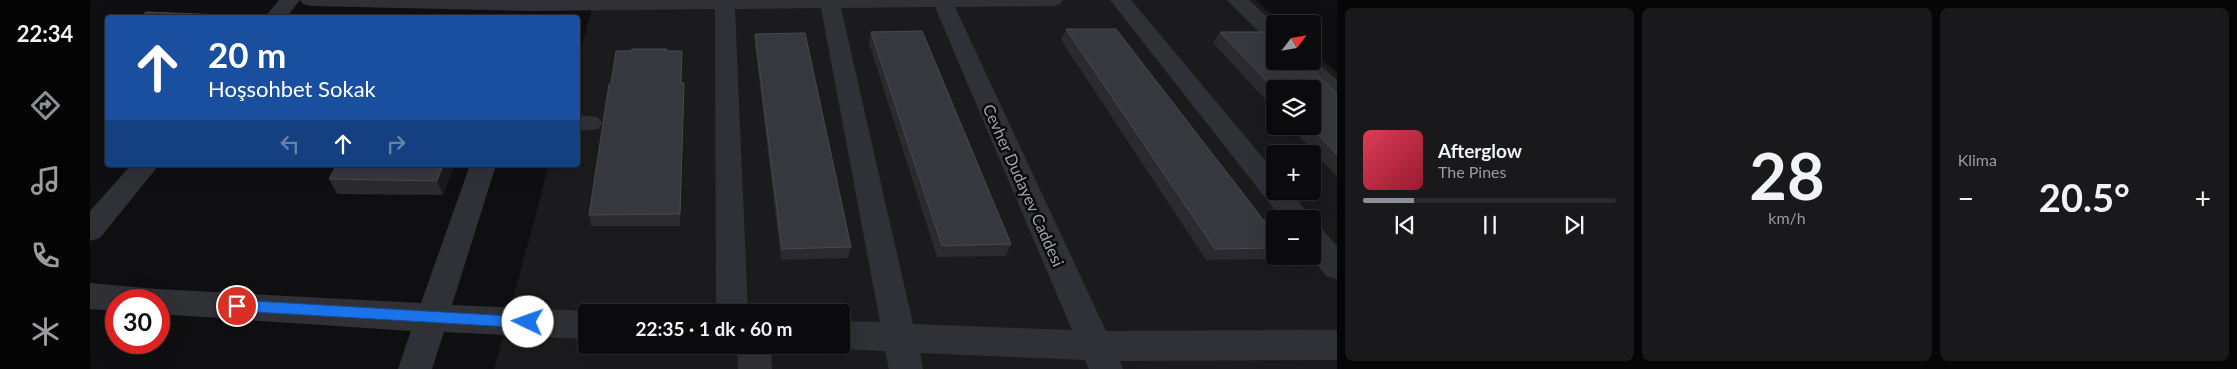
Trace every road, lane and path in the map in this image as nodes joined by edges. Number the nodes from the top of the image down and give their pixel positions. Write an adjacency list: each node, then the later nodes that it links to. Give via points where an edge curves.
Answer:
1 (290, 0): 10 (street)
2 (310, 0): 9 (street)
3 (1054, 0): 6 (street)
4 (1120, 0): 16 (street)
5 (1237, 0): 11 (street)
6 (942, 1): 7 (street); 32 (street, Cevher Dudayev Caddesi)
7 (830, 3): 8 (street); 30 (street)
8 (725, 4): 9 (street); 25 (street)
9 (530, 11)
10 (277, 15)
11 (1266, 27)
12 (1313, 70): 13 (street)
13 (1337, 93)
14 (144, 167): 19 (street)
15 (482, 167): 26 (street)
16 (1266, 180)
17 (1282, 200): 18 (street)
18 (1291, 210)
19 (90, 230)
20 (1321, 248): 21 (street)
21 (1337, 267)
22 (90, 296): 23 (street)
23 (105, 297)
24 (170, 302): 26 (street)
25 (732, 304)
26 (432, 318): 27 (street); 33 (street)
27 (578, 325)
28 (850, 338): 30 (street)
29 (1337, 345): 32 (street)
30 (902, 353): 32 (street)
31 (754, 354): 34 (street)
32 (1100, 357)
33 (415, 369)
34 (755, 369)

